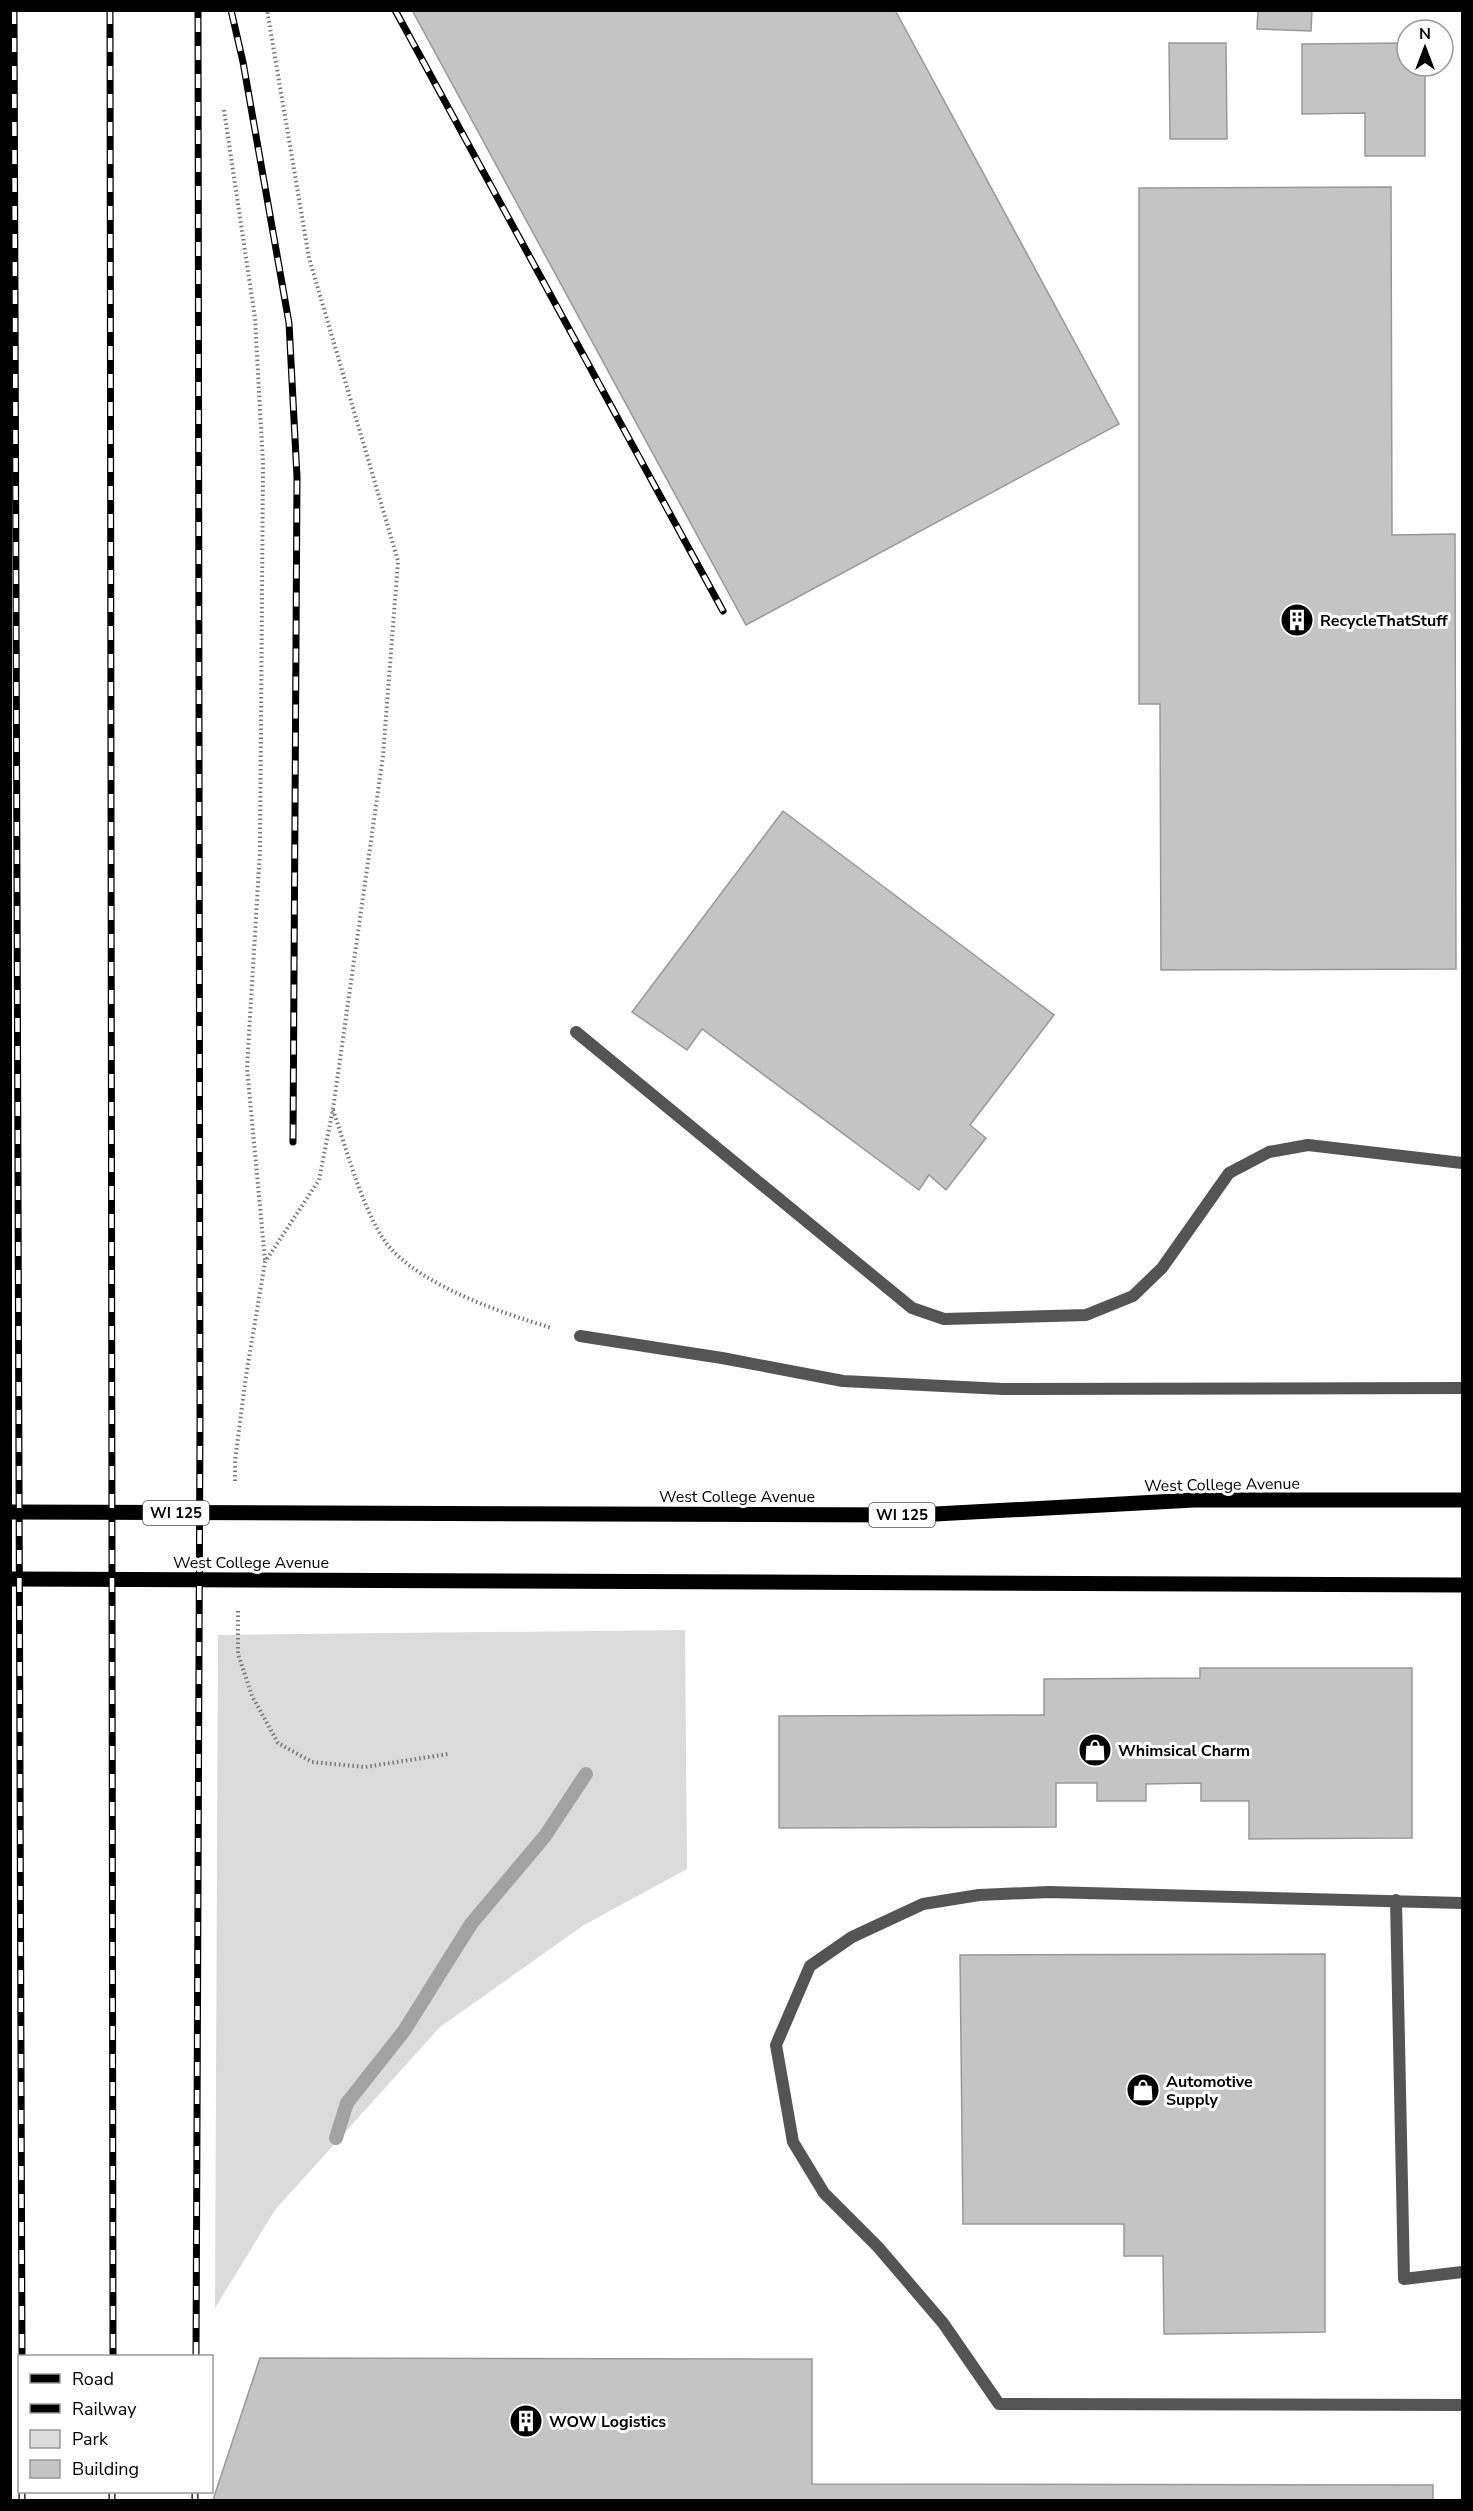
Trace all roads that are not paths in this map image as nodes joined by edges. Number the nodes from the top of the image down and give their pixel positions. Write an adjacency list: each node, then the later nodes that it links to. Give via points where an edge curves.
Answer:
1 (576, 1032): 2 (lane, via 912,1308 944,1319 1086,1315 1132,1296 1162,1268 1229,1173 1269,1152 1308,1145)
2 (1462, 1163)
3 (580, 1336): 4 (lane, via 843,1381 1014,1389)
4 (1462, 1388)
5 (1462, 1500): 6 (main road, West College Avenue / WI 125, via 1194,1500 917,1515)
6 (10, 1512)
7 (10, 1579): 8 (main road, West College Avenue)
8 (1462, 1585)
9 (1396, 1900): 10 (lane); 11 (lane, via 1404,2279); 12 (lane, via 1049,1892 979,1895 923,1904 852,1937 810,1966 776,2045 793,2142 824,2193 878,2247 943,2323 999,2404)
10 (1462, 1903)
11 (1462, 2272)
12 (1462, 2405)

